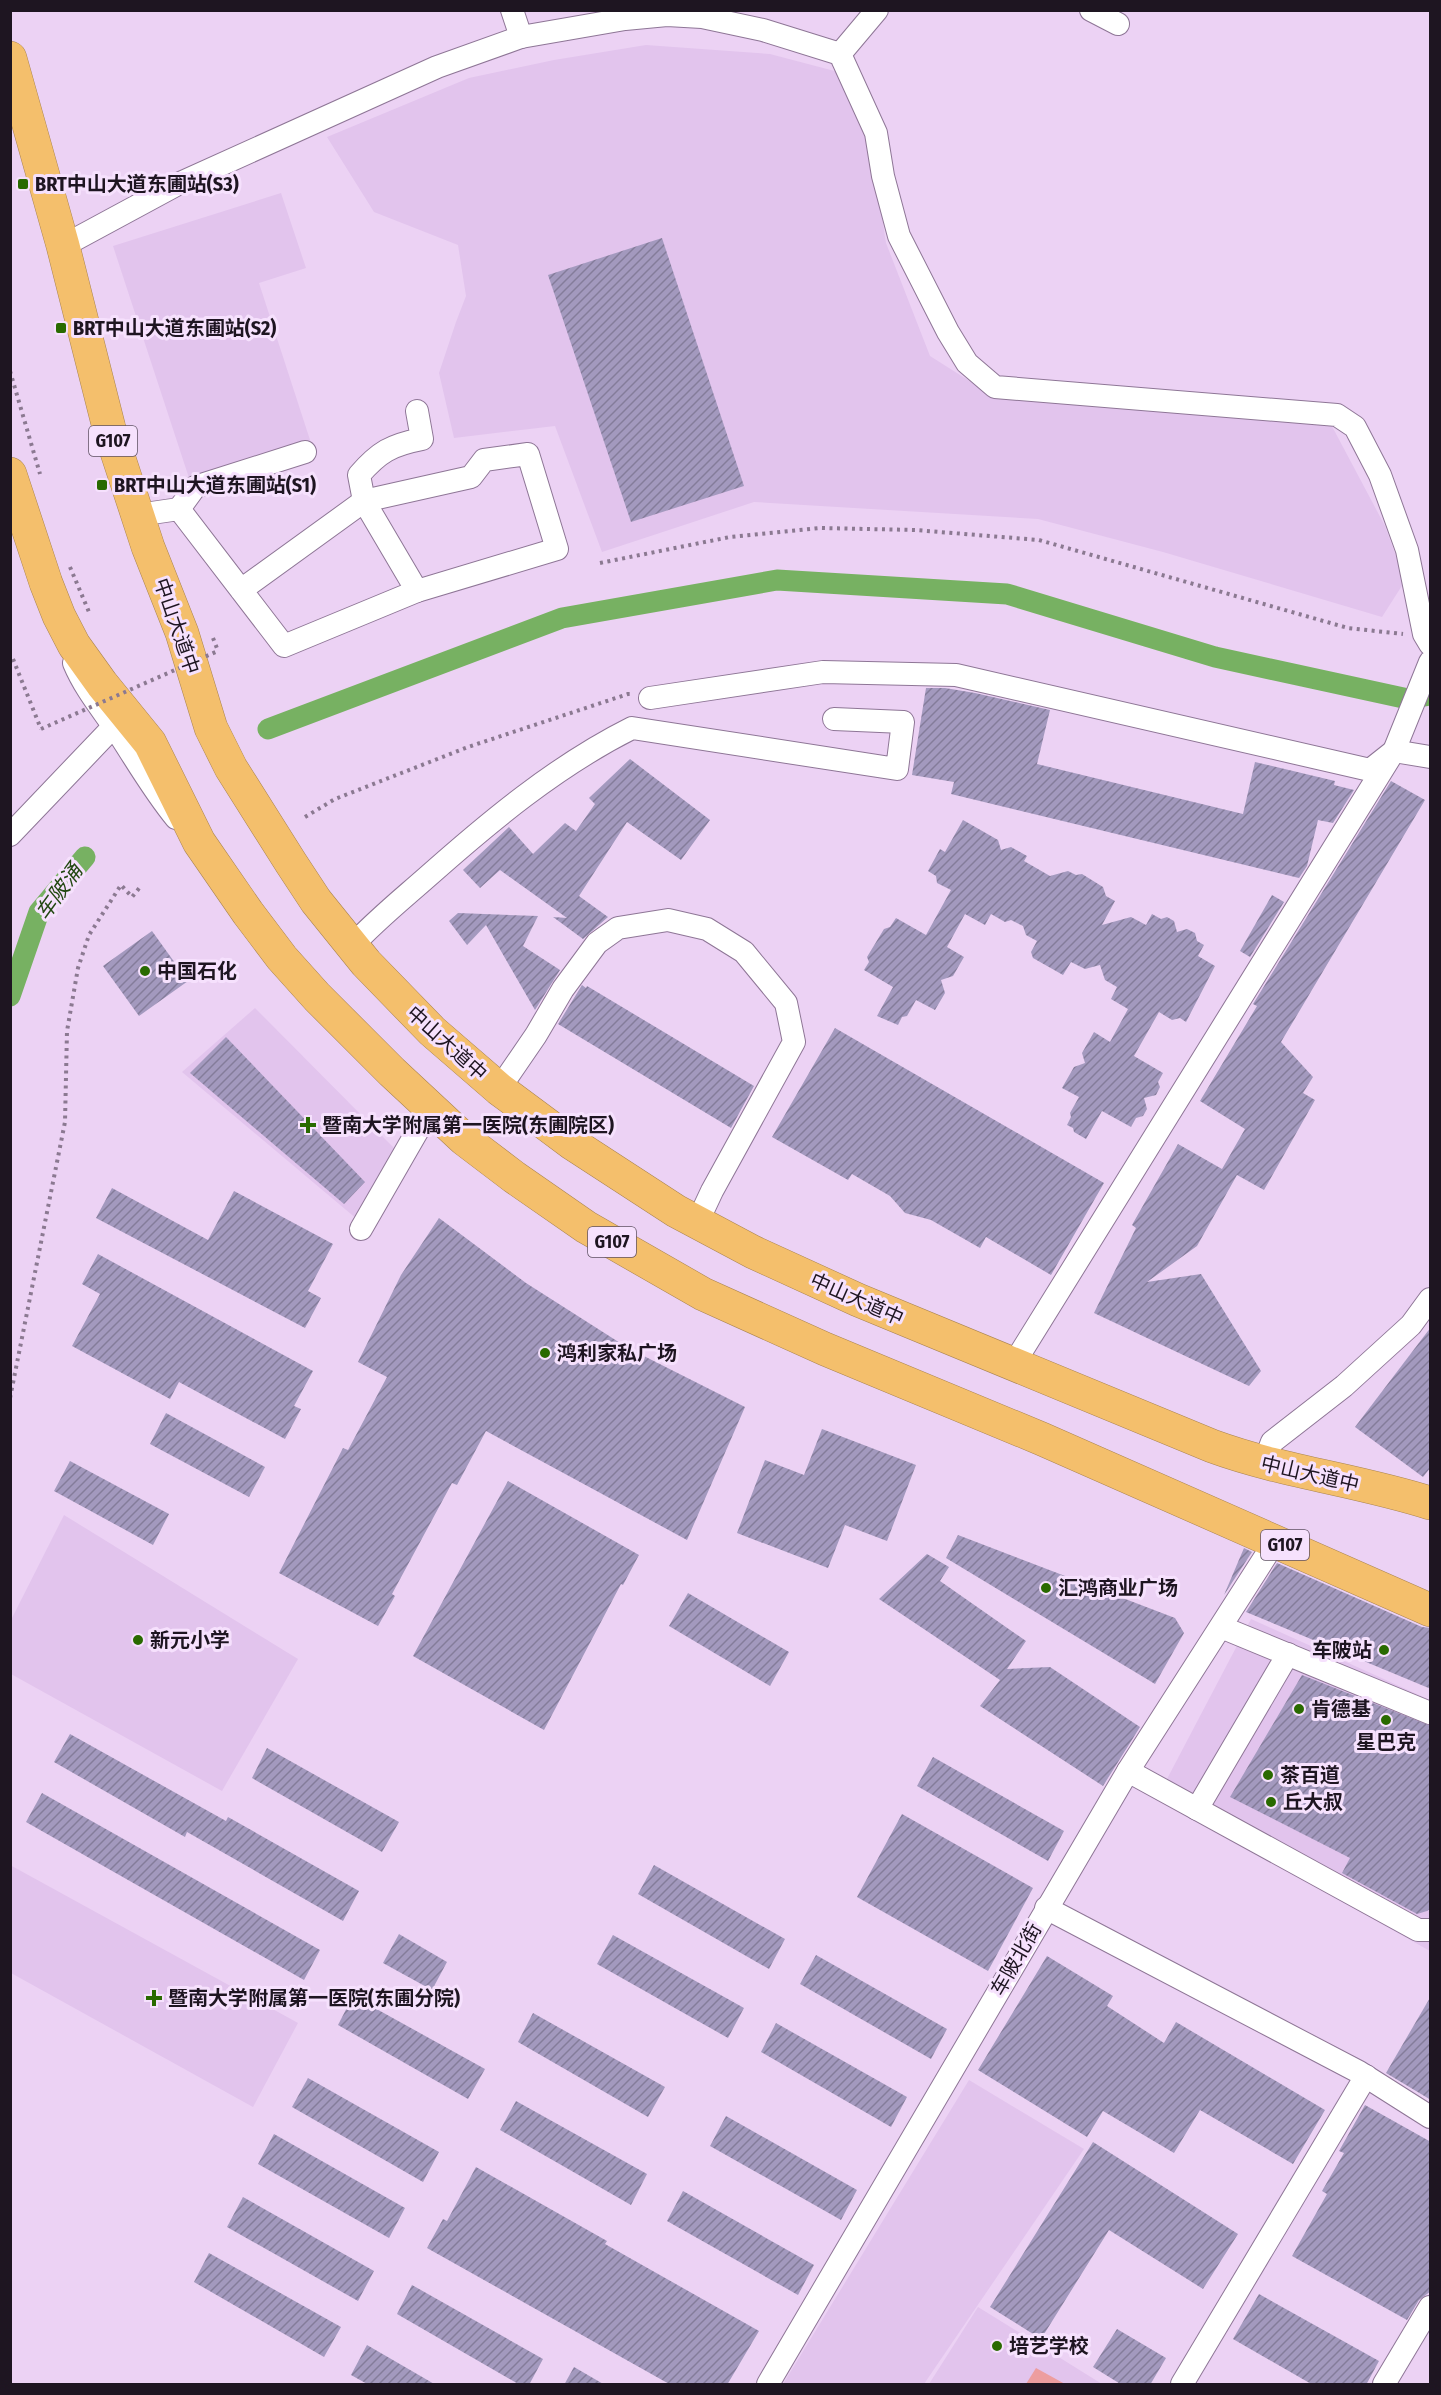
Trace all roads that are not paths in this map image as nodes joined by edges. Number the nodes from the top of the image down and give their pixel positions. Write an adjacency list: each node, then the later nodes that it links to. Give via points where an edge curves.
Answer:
1 (512, 10): 5 (street)
2 (876, 10): 6 (street)
3 (1091, 10): 4 (street)
4 (1118, 24)
5 (521, 37): 6 (street, via 625,19 702,16); 8 (street, via 436,67 176,185)
6 (840, 54): 18 (street, via 876,133 899,236 967,363 994,387 1337,415 1355,427 1380,475 1407,550 1424,634)
7 (10, 58): 8 (highway, 中山大道中 / G107)
8 (63, 246): 14 (highway, 中山大道中 / G107, via 109,428)
9 (417, 411): 12 (street, via 422,439 398,444 373,459 358,476)
10 (305, 452): 13 (street, via 195,488)
11 (10, 474): 17 (highway)
12 (363, 501): 15 (street); 16 (street); 16 (street, via 471,477 484,460 528,454 557,549)
13 (179, 509): 14 (street); 15 (street)
14 (138, 515): 27 (highway, 中山大道中 / G107, via 182,633 211,728 231,768 285,854)
15 (241, 590): 16 (street, via 284,646)
16 (417, 591)
17 (59, 616): 22 (street, via 71,657 87,691); 26 (highway, via 87,664 150,743)
18 (1431, 644)
19 (1431, 662): 23 (street)
20 (650, 698): 23 (street, via 823,672 956,675 1370,770)
21 (834, 719): 27 (street, via 903,722 897,769 632,728 549,778 461,847)
22 (114, 726): 25 (street); 26 (street, via 154,791)
23 (1394, 751): 24 (street); 33 (street)
24 (1431, 757)
25 (10, 835)
26 (200, 842): 29 (highway, G107, via 282,957)
27 (352, 946): 28 (highway, 中山大道中 / G107, via 399,999)
28 (499, 1089): 30 (highway, 中山大道中 / G107, via 601,1163); 30 (street, via 597,943 618,928 668,920 707,928 744,952 786,1003 794,1042)
29 (430, 1109): 31 (street); 36 (highway, G107, via 549,1203 703,1294 846,1359)
30 (697, 1223): 33 (highway, 中山大道中 / G107, via 839,1291)
31 (361, 1229)
32 (1431, 1299): 34 (street, via 1412,1325 1370,1363 1272,1442)
33 (1013, 1365): 34 (highway, 中山大道中 / G107)
34 (1264, 1463): 35 (highway, 中山大道中 / G107)
35 (1431, 1503)
36 (1276, 1540): 37 (highway, G107); 38 (street, 车陂北街)
37 (1431, 1610)
38 (1221, 1627): 39 (street); 41 (street, 车陂北街)
39 (1288, 1654): 40 (street); 42 (street)
40 (1431, 1713)
41 (1128, 1772): 42 (street); 43 (street, 车陂北街)
42 (1197, 1809): 44 (street, via 1418,1930)
43 (1046, 1908): 45 (street); 48 (street, 车陂北街)
44 (1431, 1930)
45 (1366, 2076): 46 (street); 49 (street)
46 (1431, 2117)
47 (1431, 2307): 50 (street)
48 (768, 2385)
49 (1182, 2385)
50 (1384, 2385)

